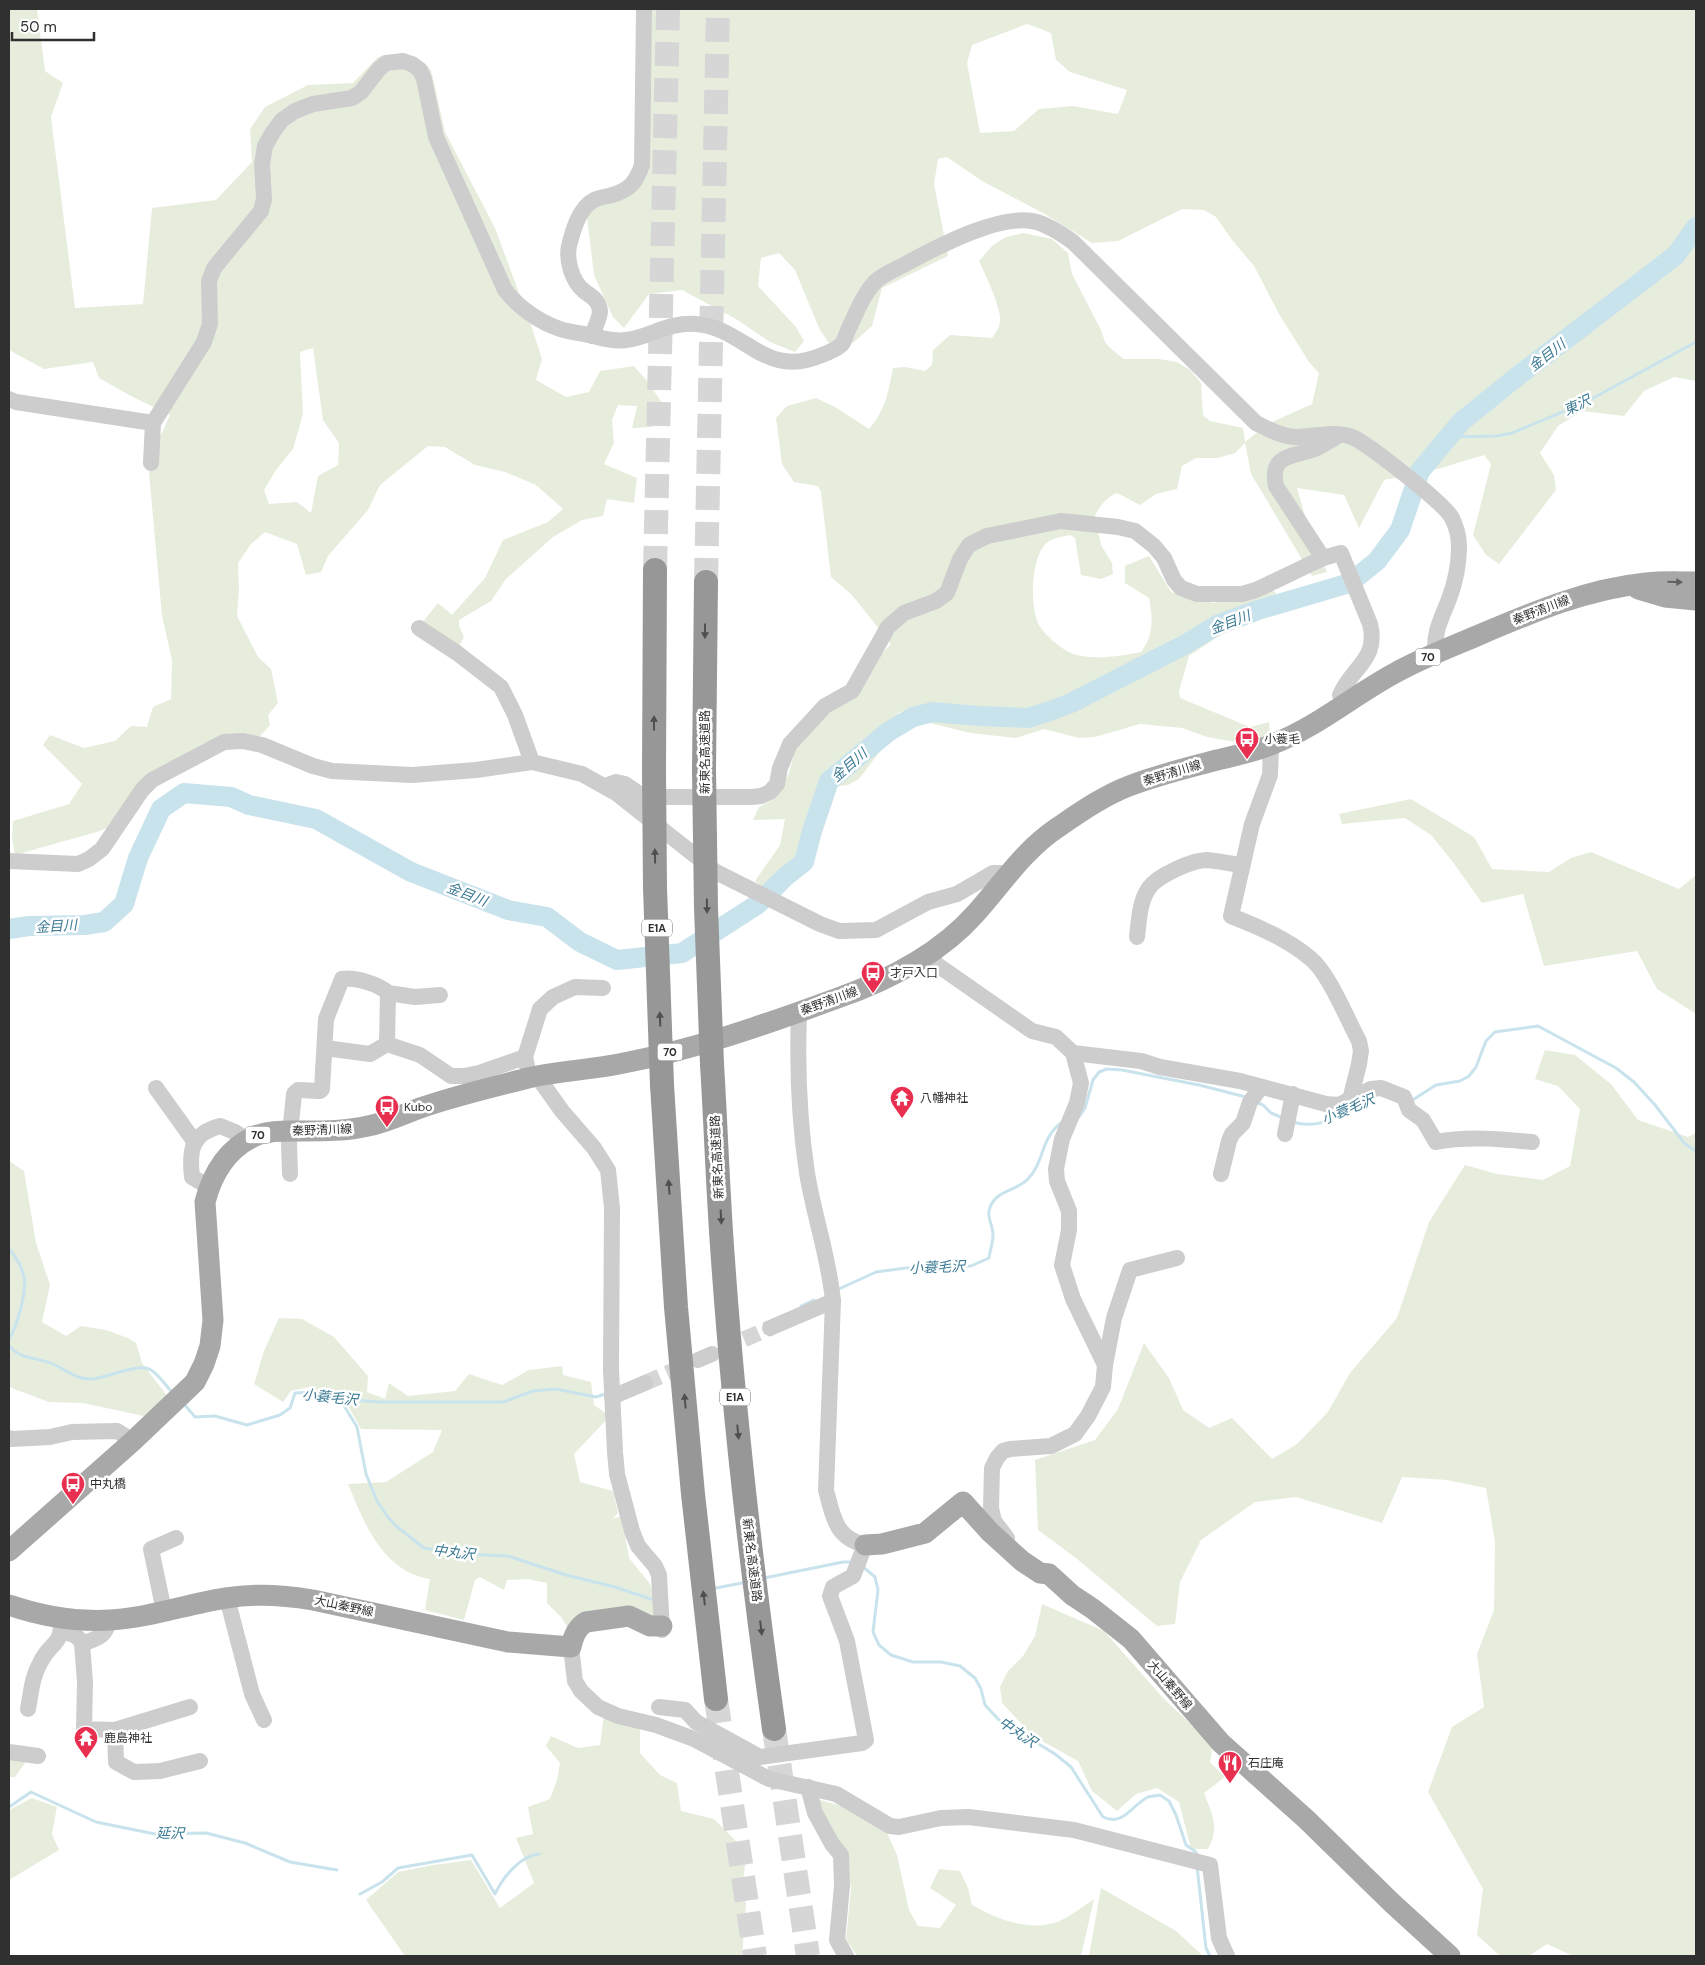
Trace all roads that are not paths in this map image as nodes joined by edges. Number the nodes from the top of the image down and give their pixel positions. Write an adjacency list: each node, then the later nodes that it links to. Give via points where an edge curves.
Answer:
1 (644, 9): 2 (street, via 642,165 628,190 586,205 580,213 569,247 573,276 599,307)
2 (592, 336): 4 (street, via 559,329 515,302 505,290 436,137 420,70 403,60 394,61 379,69 352,98 296,110 273,132 262,164 264,199 261,211 214,268 209,281 210,324 204,342); 5 (street, via 612,342 675,325 696,324 726,333 776,360 805,361 842,344 865,296 877,280 985,227 1012,221 1036,221 1073,242 1256,423 1294,437)
3 (9, 398): 4 (street, via 16,402)
4 (154, 423): 6 (street)
5 (1340, 435): 7 (street, via 1316,448 1281,460 1273,476 1276,486); 14 (street, via 1352,437 1384,459 1452,517 1460,546 1449,599 1438,623)
6 (151, 462)
7 (1323, 558): 15 (street, via 1342,553 1373,637 1367,656 1344,685 1340,695); 18 (street, via 1256,590 1242,594 1197,594 1181,588 1164,558 1135,531 1061,521 987,536 969,546 960,559 947,593 936,601 904,613 888,628 852,691 825,706 790,744 777,784 770,792 751,797 644,798 624,784 616,782)
8 (655, 570): 65 (highway, E1A, one-way to 8, bridge, via 676,1307 662,1085 655,888)
9 (706, 582): 70 (highway, 新東名高速道路 / E1A, one-way to 70, bridge, via 704,770 712,1064 723,1260 746,1512)
10 (1696, 582): 11 (main road, 秦野清川線 / 70, one-way to 10)
11 (1620, 587): 12 (main road, 秦野清川線 / 70); 14 (main road, 秦野清川線 / 70, via 1563,601)
12 (1696, 600)
13 (419, 628): 17 (street, via 502,687)
14 (1435, 654): 15 (main road, 秦野清川線 / 70, via 1396,672)
15 (1344, 704): 16 (main road, 秦野清川線 / 70, via 1302,731)
16 (1271, 745): 20 (street, via 1270,775 1252,824); 21 (main road, 秦野清川線 / 70, via 1125,788 1052,832)
17 (532, 762): 18 (street, via 582,774); 19 (street, via 412,775 332,771 262,745 224,742 152,780 102,849 89,859 78,864)
18 (605, 786): 21 (street, via 705,865 839,931 876,930 928,902 956,894 993,872)
19 (9, 861)
20 (1242, 865): 22 (street, via 1205,860 1189,863 1166,875 1149,887 1142,902); 35 (street, via 1231,916 1272,933 1311,958 1323,973 1359,1041)
21 (1010, 873): 23 (main road, 秦野清川線 / 70, via 973,917)
22 (1137, 937)
23 (926, 957): 27 (main road, 秦野清川線 / 70, via 866,988); 30 (street, via 1032,1031 1056,1036)
24 (603, 988): 31 (street, via 575,987 553,996 540,1009)
25 (388, 993): 26 (street, via 415,997); 28 (street); 29 (street, via 383,988 342,979 326,1019)
26 (440, 995)
27 (799, 1012): 32 (main road, 秦野清川線 / 70, via 757,1028 621,1064); 46 (street, via 797,1069 807,1172)
28 (387, 1044): 29 (street, via 370,1054); 31 (street, via 420,1055 450,1076 479,1073)
29 (325, 1048): 38 (street, via 322,1090 296,1091)
30 (1073, 1053): 34 (street, via 1141,1061 1216,1084 1240,1081); 48 (street, via 1081,1088 1062,1139 1056,1175 1069,1211 1062,1265 1073,1299)
31 (524, 1057): 32 (street)
32 (535, 1077): 38 (main road, 秦野清川線 / 70, via 422,1107 364,1127); 50 (street, via 594,1148 608,1170 612,1208)
33 (156, 1088): 40 (street)
34 (1257, 1093): 36 (street); 43 (street, via 1243,1123 1229,1140)
35 (1358, 1100): 36 (street, via 1339,1105); 41 (street, via 1372,1089 1381,1088 1423,1120 1436,1142 1454,1139)
36 (1292, 1102): 37 (street)
37 (1285, 1130)
38 (291, 1131): 39 (main road, 秦野清川線 / 70, via 256,1135); 42 (street)
39 (248, 1140): 40 (street, via 220,1126 204,1132); 44 (main road, 秦野清川線 / 70, via 221,1164)
40 (194, 1141): 44 (street, via 192,1177)
41 (1532, 1142)
42 (290, 1174)
43 (1221, 1174)
44 (209, 1187): 52 (main road, 秦野清川線 / 70, via 205,1218 213,1320 204,1364 195,1382)
45 (1178, 1258): 48 (street, via 1130,1270 1114,1318)
46 (833, 1301): 47 (street); 55 (street, via 826,1490 840,1530)
47 (770, 1328)
48 (1105, 1365): 56 (street, via 1103,1387 1075,1434 1051,1446 1003,1451 992,1468 991,1508 994,1521 1002,1534)
49 (645, 1383): 50 (street)
50 (612, 1397): 62 (street, via 617,1474 638,1546 658,1575)
51 (9, 1438): 52 (street, via 116,1431)
52 (133, 1441): 54 (main road, 70)
53 (176, 1538): 59 (street, via 151,1549)
54 (9, 1551)
55 (861, 1558): 56 (main road, 大山秦野線, via 882,1544 925,1533 963,1502 1022,1561 1040,1573); 67 (street, via 852,1578 833,1587 830,1596 847,1641 866,1738 864,1742 760,1757 696,1722 685,1710)
56 (1048, 1574): 78 (main road, 大山秦野線, via 1130,1639 1222,1743)
57 (227, 1598): 59 (main road, 大山秦野線); 64 (main road, 大山秦野線, via 270,1595 306,1598 508,1642); 69 (street, via 252,1694)
58 (9, 1605): 61 (main road, 大山秦野線)
59 (164, 1611): 60 (main road, 大山秦野線)
60 (110, 1620): 61 (main road, 大山秦野線); 63 (street, via 102,1636)
61 (61, 1625): 63 (street, via 80,1638); 68 (street, via 58,1641 48,1650 34,1675)
62 (662, 1628): 64 (main road, via 629,1616 586,1622 580,1624 574,1634)
63 (82, 1644): 71 (street, via 84,1729)
64 (571, 1647): 75 (street, via 575,1681 598,1707 694,1739 769,1779)
65 (716, 1698)
66 (190, 1707): 71 (street)
67 (659, 1707)
68 (28, 1709)
69 (264, 1720)
70 (774, 1729)
71 (116, 1730): 74 (street, via 116,1762 134,1772 160,1771)
72 (9, 1752): 73 (street)
73 (38, 1756)
74 (200, 1761)
75 (808, 1787): 76 (street, via 815,1813 841,1855 838,1940); 77 (street, via 836,1794 890,1826 969,1817 1074,1830 1210,1865 1219,1938)
76 (846, 1956)
77 (1227, 1956)
78 (1450, 1956)

